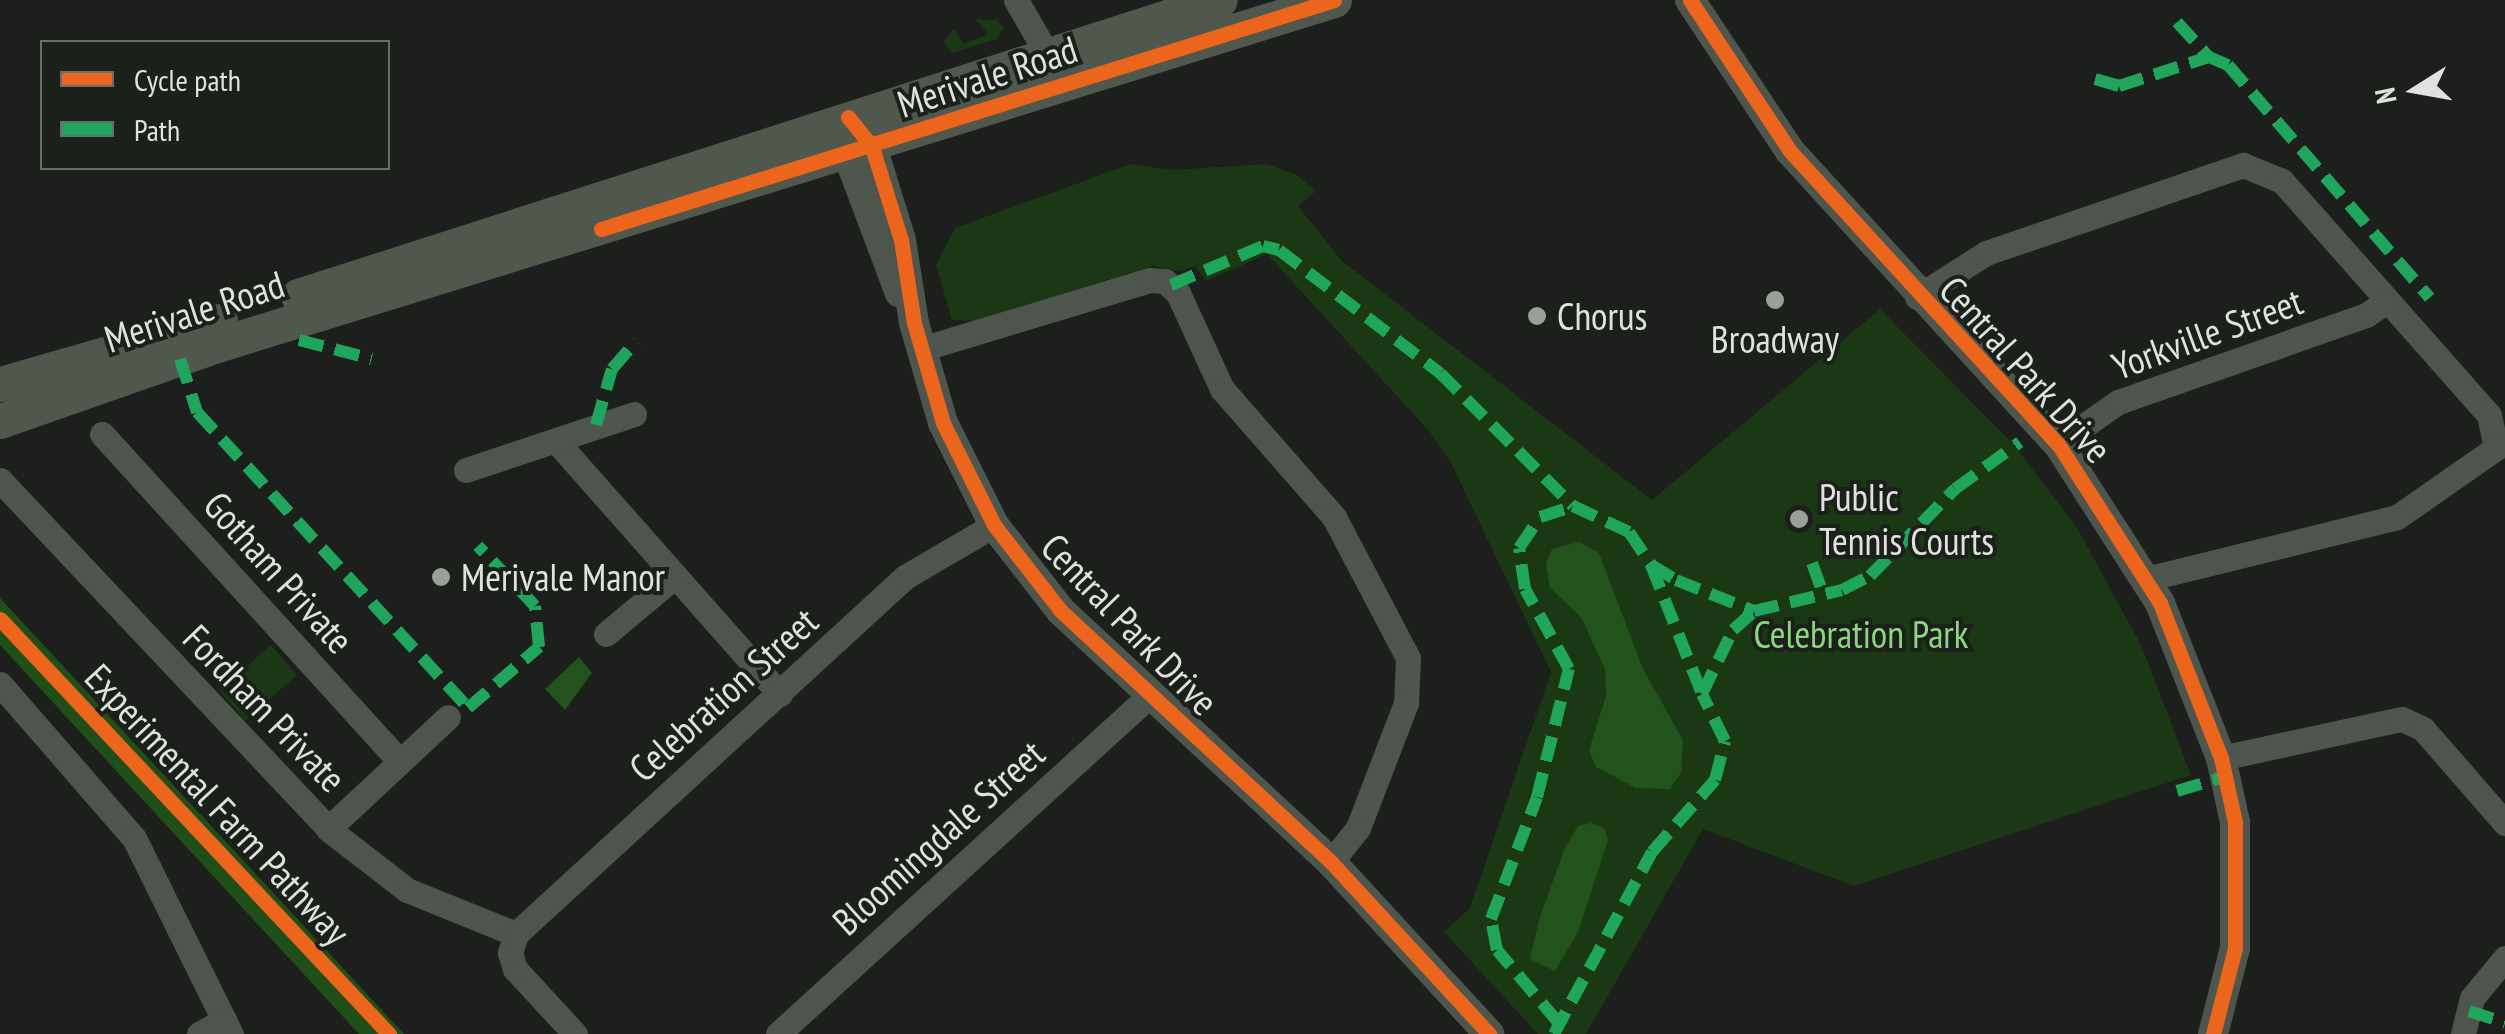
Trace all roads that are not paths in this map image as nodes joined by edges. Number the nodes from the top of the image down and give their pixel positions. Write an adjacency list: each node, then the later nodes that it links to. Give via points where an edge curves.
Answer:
1 (1016, 0): 6 (street)
2 (1220, 0): 6 (main road, Merivale Road)
3 (1334, 0): 9 (main road, Merivale Road)
4 (1690, 0): 7 (street, Central Park Drive)
5 (1711, 0): 7 (street, Central Park Drive)
6 (1047, 54): 8 (main road, Merivale Road)
7 (1736, 73): 10 (street, Central Park Drive, via 1790,151)
8 (848, 117): 9 (street, Central Park Drive); 13 (main road, Merivale Road, via 207,325)
9 (860, 151): 12 (street, Central Park Drive, via 878,247); 15 (main road, Merivale Road, via 217,346)
10 (1917, 296): 11 (street, via 1986,253 2243,165 2282,182); 18 (street, Central Park Drive)
11 (2386, 302): 18 (street, Yorkville Street, via 2366,315 2118,402); 23 (street, via 2489,415 2496,448 2397,517)
12 (918, 336): 21 (street, Central Park Drive, via 943,423); 33 (street, via 1139,282 1165,281 1178,292 1222,388 1334,517 1408,658 1406,703 1358,828)
13 (0, 384)
14 (634, 414): 17 (street)
15 (0, 421)
16 (102, 434): 30 (street, Gotham Private)
17 (556, 441): 19 (street); 22 (street)
18 (2058, 444): 23 (street, Central Park Drive)
19 (466, 470)
20 (0, 480): 32 (street, Fordham Private)
21 (994, 525): 26 (street, Celebration Street, via 906,577); 27 (street, Central Park Drive, via 1061,611)
22 (674, 577): 24 (street); 26 (street)
23 (2146, 578): 29 (street, Central Park Drive)
24 (606, 634)
25 (0, 684): 36 (street, via 134,838)
26 (780, 694): 34 (street, Celebration Street)
27 (1148, 696): 33 (street, Central Park Drive); 39 (street, Bloomingdale Street)
28 (448, 717): 30 (street)
29 (2222, 758): 31 (street, via 2402,719 2423,729); 41 (street, Central Park Drive, via 2235,822 2238,896 2232,959)
30 (400, 761): 32 (street)
31 (2505, 823)
32 (328, 829): 34 (street, Fordham Private, via 407,890)
33 (1331, 862): 40 (street, Central Park Drive)
34 (516, 934): 38 (street, via 515,969)
35 (2505, 958): 42 (street, via 2472,998)
36 (227, 1027): 37 (street)
37 (198, 1034)
38 (575, 1034)
39 (778, 1034)
40 (1488, 1034)
41 (2213, 1034)
42 (2463, 1034)

